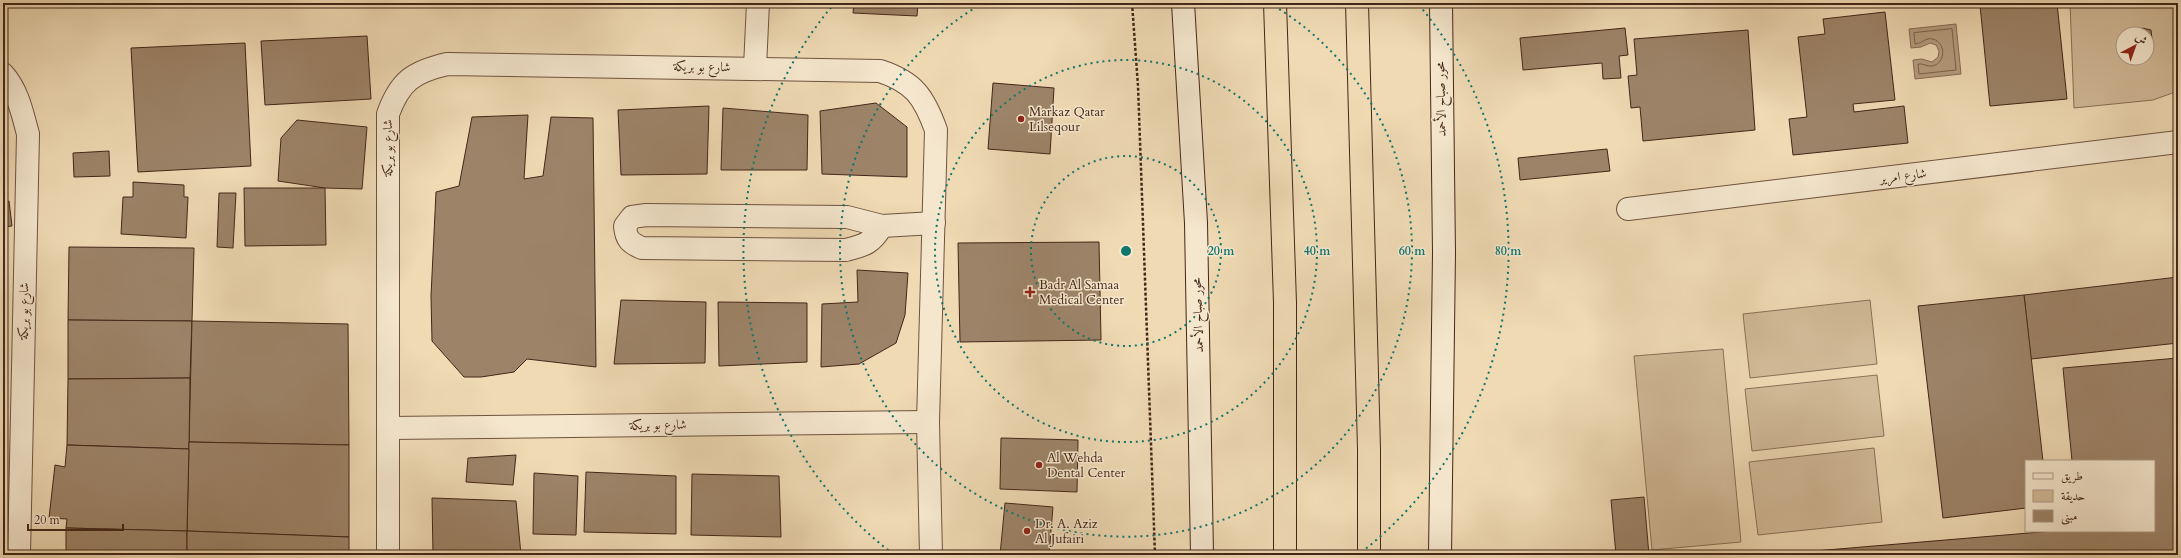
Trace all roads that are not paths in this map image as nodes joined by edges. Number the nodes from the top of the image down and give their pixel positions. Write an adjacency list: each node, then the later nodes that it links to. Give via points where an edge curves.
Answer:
1 (758, 3): 6 (street)
2 (1183, 3): 19 (street, محور صباح الأحمد, via 1196,223)
3 (1275, 3): 20 (highway, via 1285,303)
4 (1357, 3): 21 (highway, via 1369,449)
5 (1441, 3): 22 (street, محور صباح الأحمد, via 1444,253)
6 (755, 67): 11 (street, شارع بو بريكة, via 880,71 899,77 914,88 927,105 936,130); 15 (street, شارع بو بريكة, via 447,64 423,70 409,78 395,94 388,114)
7 (3, 74): 16 (street, شارع بو بريكة, via 13,85 28,134)
8 (2178, 142): 9 (street, شارع امرير)
9 (1628, 209)
10 (748, 216): 12 (street, via 847,217); 13 (street); 13 (street, via 646,215 632,217 625,226 631,244 642,248)
11 (934, 223): 12 (street); 14 (street, شارع بو بريكة)
12 (882, 226): 13 (street, via 865,246 846,250)
13 (749, 249)
14 (928, 422): 15 (street, شارع بو بريكة); 18 (street, شارع بو بريكة)
15 (388, 428): 17 (street, شارع بو بريكة)
16 (19, 555)
17 (388, 555)
18 (931, 555)
19 (1202, 555)
20 (1285, 555)
21 (1369, 555)
22 (1440, 555)

